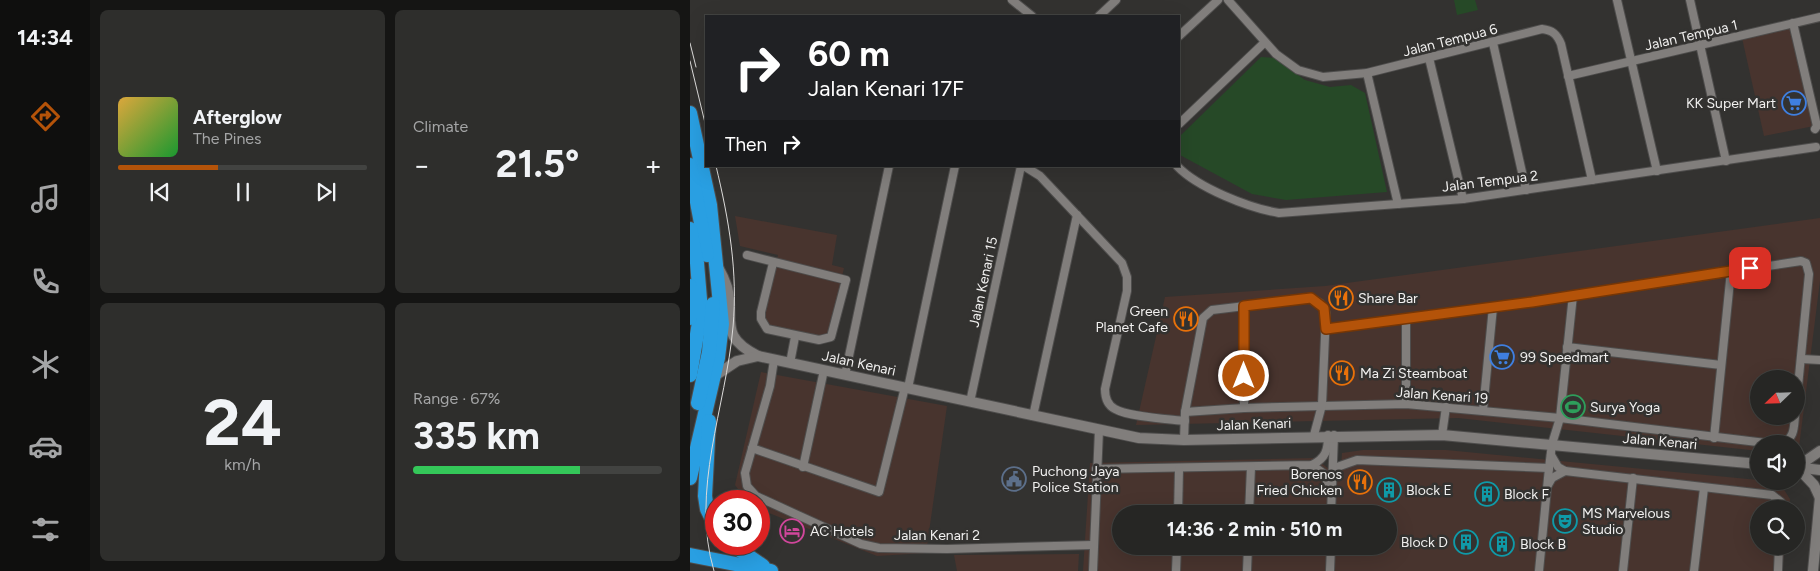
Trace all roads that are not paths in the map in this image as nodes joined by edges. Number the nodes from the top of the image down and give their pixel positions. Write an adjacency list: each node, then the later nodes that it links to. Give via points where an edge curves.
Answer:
1 (1013, 0): 7 (street)
2 (1116, 0): 8 (street)
3 (1218, 0): 11 (street)
4 (1228, 0): 12 (street, Jalan Tempua 6)
5 (1617, 0): 16 (street)
6 (1690, 0): 14 (street)
7 (1031, 15)
8 (1100, 15)
9 (1820, 17): 10 (street, Jalan Tempua 1)
10 (1793, 23): 14 (street, Jalan Tempua 1); 21 (street, via 1817,126)
11 (1180, 35)
12 (1264, 43): 17 (street, Jalan Tempua 6, via 1288,64 1311,75 1336,77); 20 (street)
13 (1493, 43): 15 (street, Jalan Tempua 6); 18 (street, Jalan Tempua 6, via 1542,29 1549,30 1561,44); 32 (street)
14 (1701, 45): 16 (street, Jalan Tempua 1); 23 (street)
15 (1430, 58): 17 (street, Jalan Tempua 6); 33 (street)
16 (1632, 61): 18 (street, Jalan Tempua 1); 30 (street)
17 (1367, 73): 34 (street)
18 (1568, 76): 31 (street, Jalan Tempua 6)
19 (690, 113): 38 (highway, via 710,205)
20 (1180, 123)
21 (1815, 129)
22 (1816, 147): 23 (street, Jalan Tempua 2)
23 (1726, 161): 30 (street, Jalan Tempua 2)
24 (690, 165): 78 (highway, via 708,258 713,305 709,352)
25 (889, 167): 58 (street)
26 (955, 167): 61 (street)
27 (1023, 167): 62 (street, Jalan Kenari 15)
28 (1025, 167): 35 (street, via 1040,176)
29 (1178, 167): 34 (street, Jalan Tempua 2, via 1198,182 1273,212)
30 (1657, 171): 31 (street, Jalan Tempua 2)
31 (1592, 180): 32 (street, Jalan Tempua 2)
32 (1526, 190): 33 (street, Jalan Tempua 2)
33 (1463, 198): 34 (street, Jalan Tempua 2)
34 (1398, 204)
35 (1077, 214): 70 (street); 72 (street, via 1122,263 1127,276 1127,291 1105,389 1109,405 1115,410)
36 (690, 228): 59 (highway, via 697,263 700,311)
37 (748, 255): 39 (street)
38 (717, 263): 50 (street, Jalan Kenari, via 727,286 731,334 737,343); 60 (highway, via 722,324)
39 (773, 263): 48 (street, via 761,312 763,324 774,332); 48 (street, via 846,280 831,337 819,340)
40 (1730, 271): 42 (street); 51 (street, via 1796,260 1806,263 1809,274); 55 (street)
41 (690, 284): 45 (highway)
42 (1573, 295): 44 (street); 49 (street)
43 (1244, 306): 47 (street, via 1311,298 1324,308); 67 (street); 69 (street, via 1212,310 1202,318)
44 (1493, 307): 46 (street); 68 (street)
45 (690, 318)
46 (1406, 318): 47 (street); 63 (street)
47 (1326, 329): 64 (street)
48 (795, 337): 54 (street)
49 (1568, 347): 55 (street); 71 (street)
50 (758, 356): 52 (street, Jalan Kenari); 60 (street, via 737,361)
51 (1802, 359): 53 (street); 57 (street)
52 (774, 360): 54 (street, Jalan Kenari); 81 (street, Jalan Kenari 2)
53 (1820, 360)
54 (790, 363): 56 (street, Jalan Kenari)
55 (1721, 365): 77 (street)
56 (824, 370): 58 (street, Jalan Kenari); 88 (street)
57 (1801, 370)
58 (845, 374): 61 (street, Jalan Kenari)
59 (690, 375)
60 (714, 377): 66 (highway)
61 (907, 388): 62 (street, Jalan Kenari); 88 (street, via 879,492)
62 (970, 402): 70 (street, Jalan Kenari)
63 (1406, 404): 64 (street, Jalan Kenari 19); 65 (street, Jalan Kenari 19)
64 (1322, 405): 67 (street, Jalan Kenari 19); 75 (street)
65 (1446, 407): 68 (street, Jalan Kenari 19); 74 (street)
66 (707, 408): 97 (highway); 101 (highway, via 710,423)
67 (1244, 408): 69 (street, Jalan Kenari 19)
68 (1483, 410): 71 (street, Jalan Kenari 19)
69 (1185, 412): 72 (street)
70 (1032, 416): 73 (street, Jalan Kenari)
71 (1560, 418): 77 (street, Jalan Kenari 19); 82 (street)
72 (1185, 421): 79 (street)
73 (1099, 430): 79 (street, Jalan Kenari, via 1139,438); 91 (street)
74 (1442, 434): 76 (street, Jalan Kenari); 82 (street, Jalan Kenari)
75 (1314, 435): 76 (street, Jalan Kenari); 79 (street, Jalan Kenari)
76 (1331, 435): 86 (street, via 1323,458); 96 (street)
77 (1714, 438): 80 (street, Jalan Kenari 19)
78 (690, 440)
79 (1184, 440)
80 (1750, 442)
81 (752, 448): 88 (street); 108 (street, Jalan Kenari 2, via 745,480 756,496 861,544 879,548 947,549)
82 (1551, 449): 85 (street, Jalan Kenari); 89 (street); 94 (street, via 1558,467)
83 (1820, 451): 84 (street)
84 (1805, 461)
85 (1750, 463)
86 (1312, 465): 87 (street); 102 (street, via 1323,473)
87 (1251, 466): 92 (street); 106 (street)
88 (803, 467)
89 (1549, 468): 96 (street, via 1357,460 1337,467); 99 (street)
90 (1805, 468): 93 (street)
91 (1096, 469): 92 (street); 108 (street)
92 (1179, 469): 105 (street)
93 (1820, 470)
94 (1565, 471): 98 (street); 99 (street, via 1552,478)
95 (1805, 475): 103 (street)
96 (1333, 476): 102 (street)
97 (690, 478)
98 (1633, 478): 100 (street); 122 (street)
99 (1547, 487): 121 (street)
100 (1704, 488): 104 (street, via 1772,495); 123 (street)
101 (706, 490)
102 (1332, 492): 107 (street)
103 (1820, 497): 125 (street)
104 (1778, 500)
105 (1178, 505)
106 (1249, 505)
107 (1332, 505)
108 (1093, 545): 117 (street)
109 (748, 555): 116 (highway)
110 (1177, 555): 118 (street)
111 (1248, 555): 119 (street)
112 (1331, 555): 120 (street)
113 (1779, 555): 124 (street)
114 (695, 558): 115 (highway)
115 (735, 568): 116 (highway)
116 (772, 571)
117 (1093, 571)
118 (1176, 571)
119 (1247, 571)
120 (1330, 571)
121 (1539, 571)
122 (1623, 571)
123 (1694, 571)
124 (1778, 571)
125 (1813, 571)

